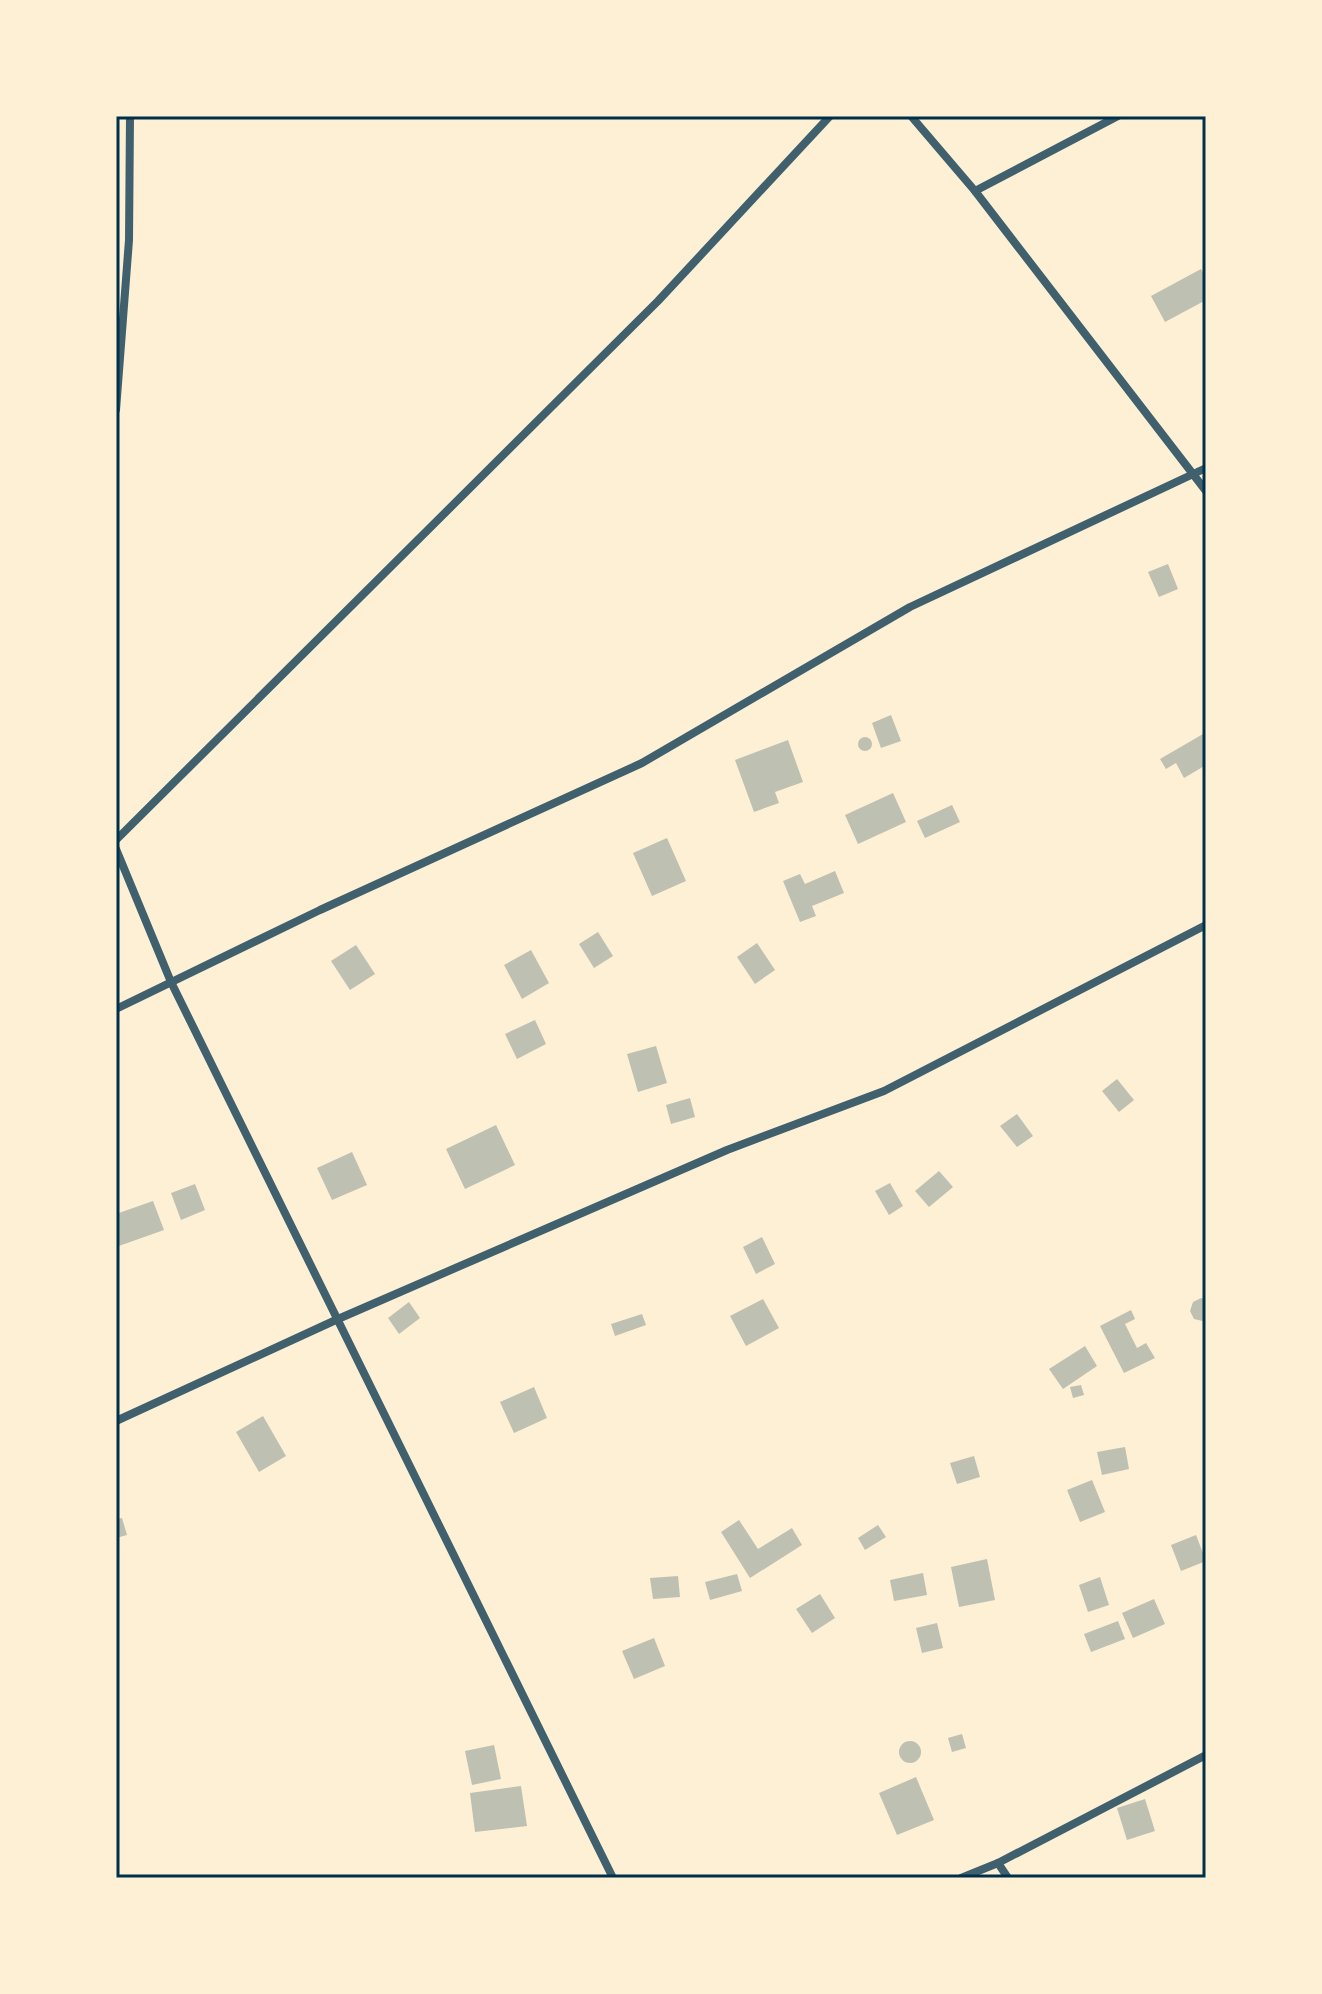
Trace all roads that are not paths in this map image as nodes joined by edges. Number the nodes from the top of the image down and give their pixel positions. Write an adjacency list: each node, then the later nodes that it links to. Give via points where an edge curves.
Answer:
1 (130, 116): 6 (street, via 129,240)
2 (830, 116): 10 (street, via 658,301)
3 (911, 116): 5 (street)
4 (1118, 116): 5 (street)
5 (975, 191): 8 (street)
6 (116, 410)
7 (1206, 468): 8 (street)
8 (1193, 474): 9 (street); 13 (street, via 910,607 642,763)
9 (1206, 491)
10 (116, 840)
11 (116, 849): 13 (street)
12 (1206, 925): 15 (street, via 884,1091 727,1150)
13 (171, 982): 14 (street); 15 (street)
14 (116, 1009)
15 (338, 1319): 16 (street); 19 (street)
16 (116, 1421)
17 (1206, 1755): 18 (street)
18 (998, 1863): 20 (street); 21 (street)
19 (613, 1878)
20 (961, 1878)
21 (1008, 1878)

